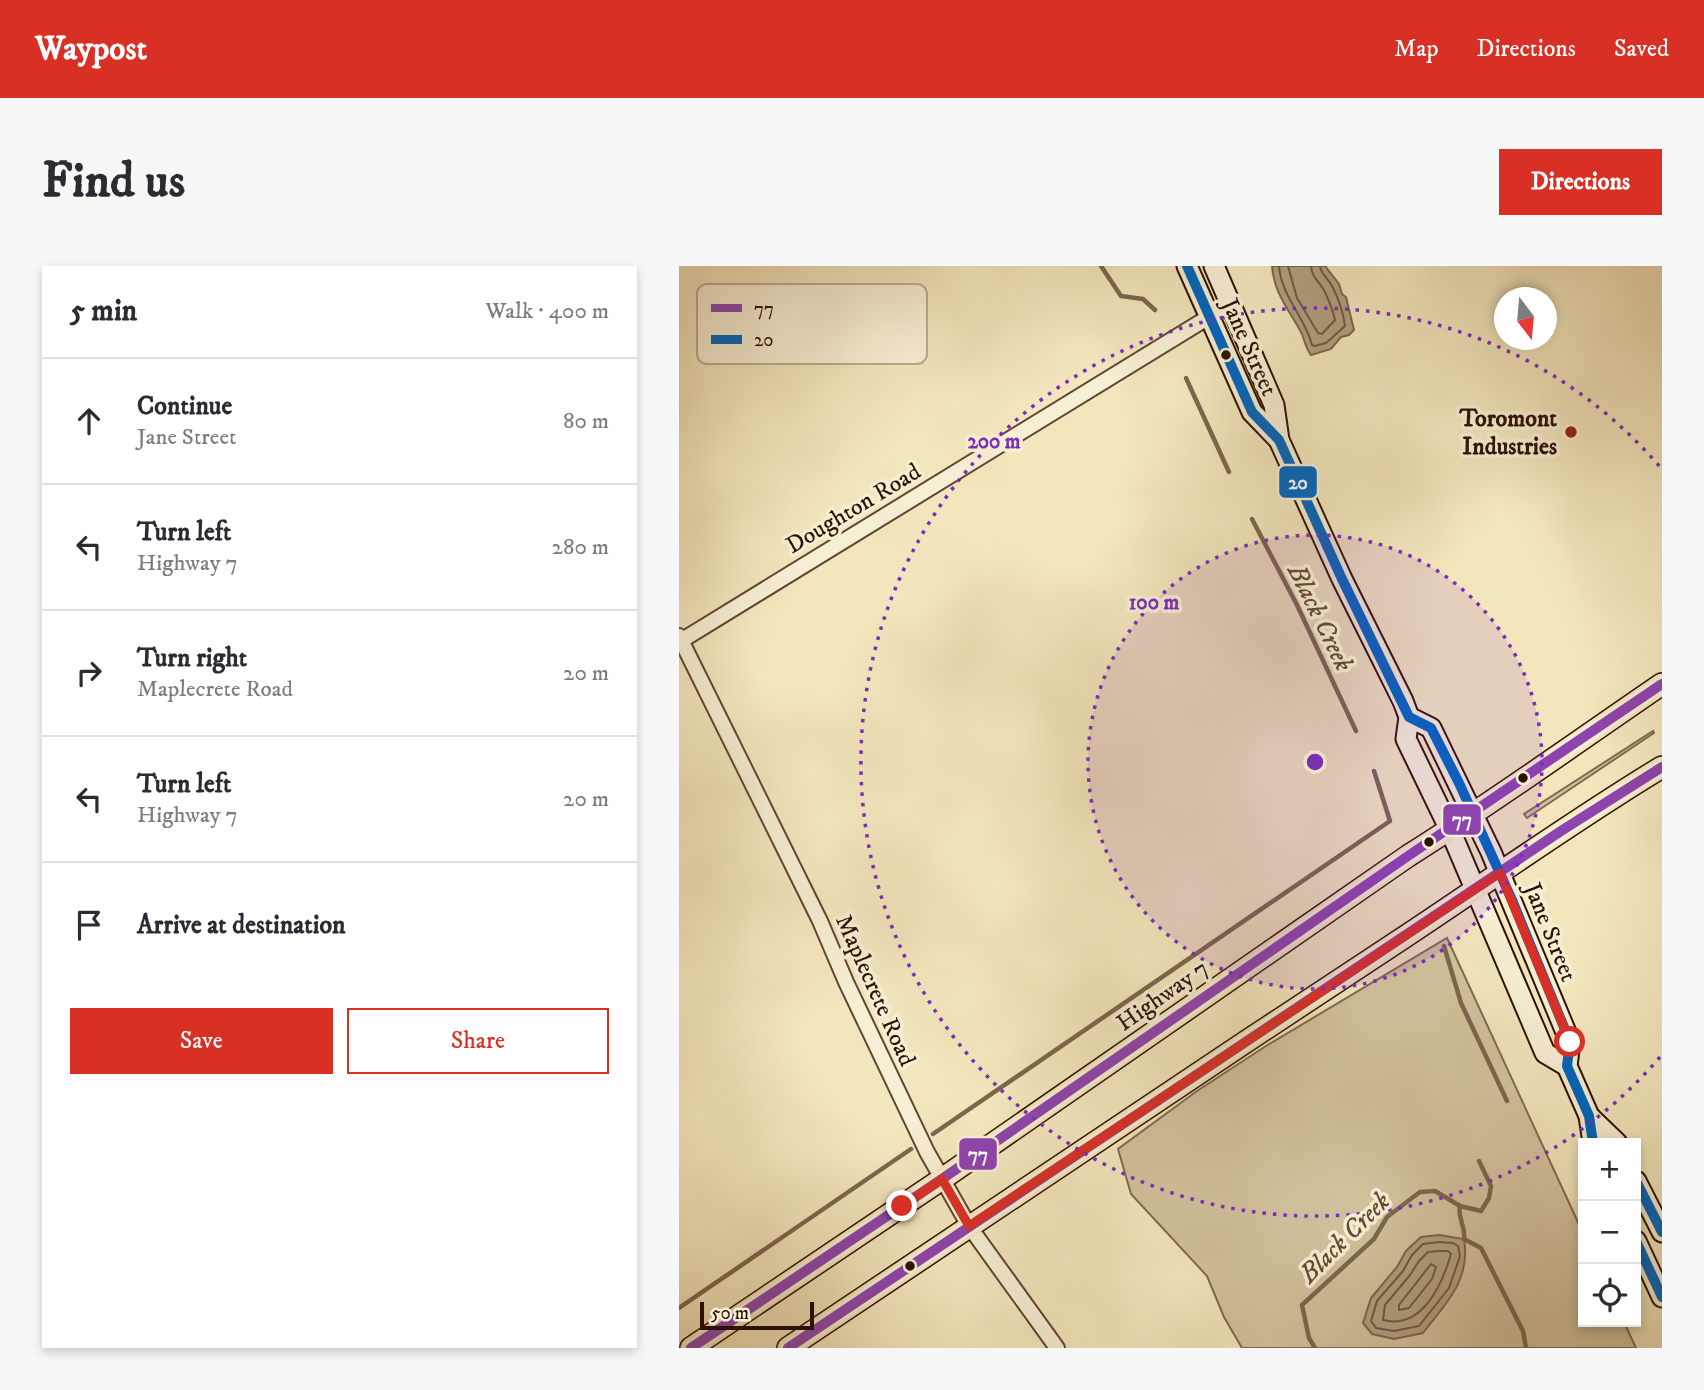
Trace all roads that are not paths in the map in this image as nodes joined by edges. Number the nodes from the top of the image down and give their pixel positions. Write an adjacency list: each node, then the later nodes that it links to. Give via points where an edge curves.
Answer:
1 (1187, 266): 4 (main road, Jane Street)
2 (1214, 266): 3 (main road, Jane Street)
3 (1230, 304): 4 (street, Doughton Road); 5 (main road, Jane Street, via 1274,405)
4 (1209, 316): 5 (main road, Jane Street, via 1252,412); 6 (street, Doughton Road)
5 (1279, 440): 8 (main road, Jane Street)
6 (680, 640): 20 (street, Maplecrete Road, via 820,920)
7 (1662, 684): 12 (main road, Highway 7)
8 (1409, 717): 12 (main road, Jane Street, via 1431,727); 13 (main road, Jane Street, via 1406,739)
9 (1662, 759): 11 (main road)
10 (1662, 767): 11 (main road)
11 (1636, 783): 14 (main road)
12 (1474, 815): 13 (main road, Highway 7); 14 (main road, Jane Street)
13 (1450, 830): 15 (main road, Jane Street); 20 (main road, Highway 7)
14 (1500, 873): 15 (main road); 16 (main road, Jane Street, via 1570,1042)
15 (1476, 889): 16 (main road, Jane Street, via 1545,1054); 22 (main road)
16 (1567, 1066): 17 (main road, Jane Street)
17 (1589, 1116): 18 (main road, Jane Street); 19 (main road, Jane Street)
18 (1592, 1138)
19 (1612, 1138)
20 (942, 1179): 22 (street, Maplecrete Road); 26 (main road, Highway 7)
21 (1641, 1191): 23 (main road)
22 (969, 1226): 27 (main road); 28 (street, Maplecrete Road)
23 (1662, 1232)
24 (1641, 1252): 25 (main road)
25 (1662, 1297)
26 (691, 1348)
27 (788, 1348)
28 (1057, 1348)

